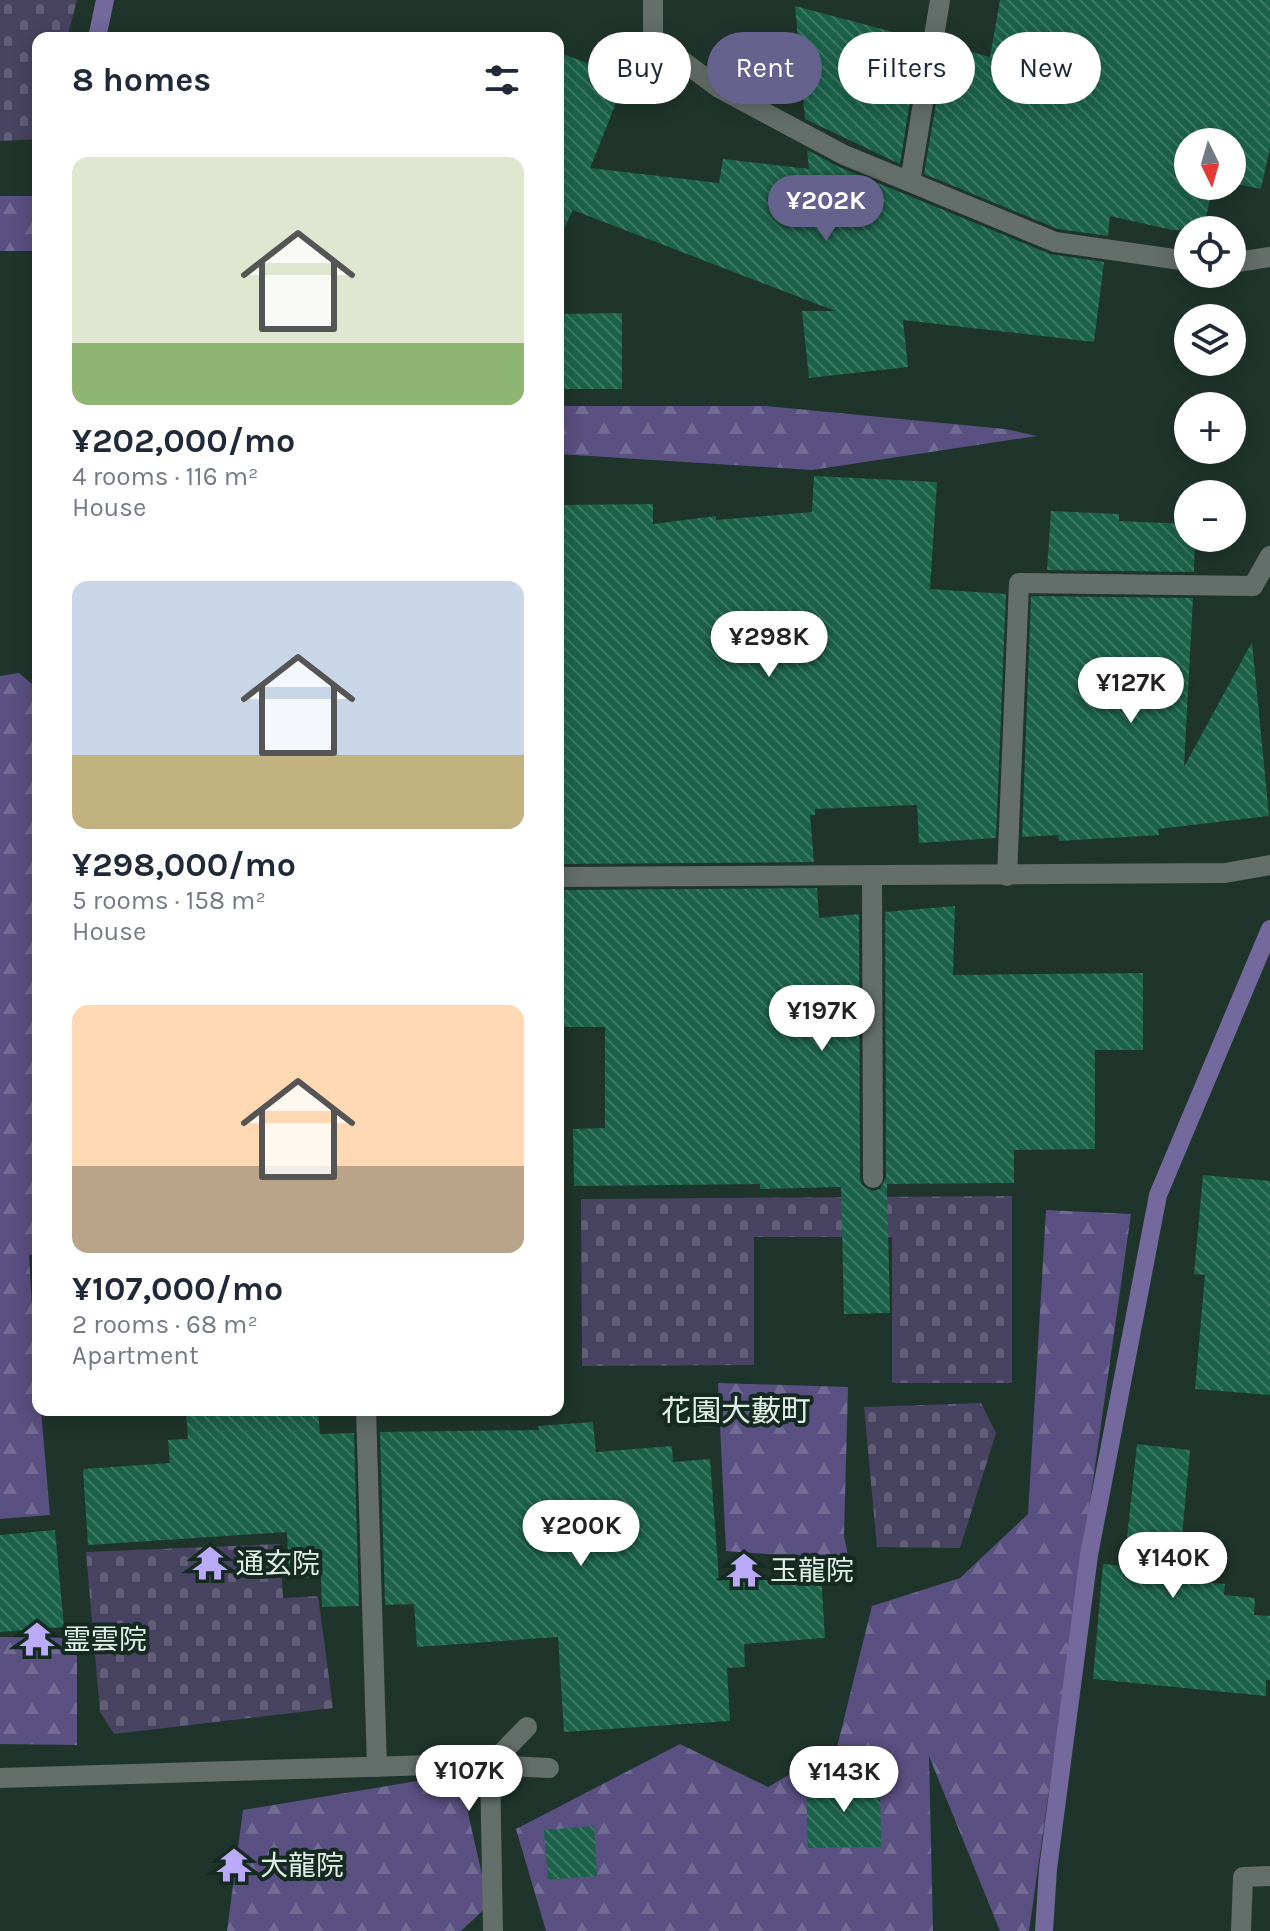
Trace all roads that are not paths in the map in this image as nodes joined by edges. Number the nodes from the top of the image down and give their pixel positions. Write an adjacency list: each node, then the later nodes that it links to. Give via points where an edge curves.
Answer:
1 (653, 0): 3 (street, via 653,39 719,88 844,155)
2 (940, 0): 3 (street)
3 (910, 182): 5 (street, via 1055,242)
4 (1270, 257): 6 (street)
5 (1174, 259)
6 (1246, 261)
7 (1270, 556): 10 (street, via 1253,586 1019,583)
8 (1270, 865): 10 (street, via 1225,873)
9 (872, 876): 10 (street); 11 (street); 12 (street)
10 (1007, 876)
11 (564, 877)
12 (873, 1178)
13 (366, 1416): 16 (street)
14 (527, 1727): 15 (street)
15 (490, 1765): 16 (street); 17 (street); 20 (street)
16 (377, 1767): 18 (street)
17 (549, 1768)
18 (0, 1778)
19 (1270, 1876): 21 (street, via 1243,1877)
20 (493, 1931)
21 (1241, 1931)

